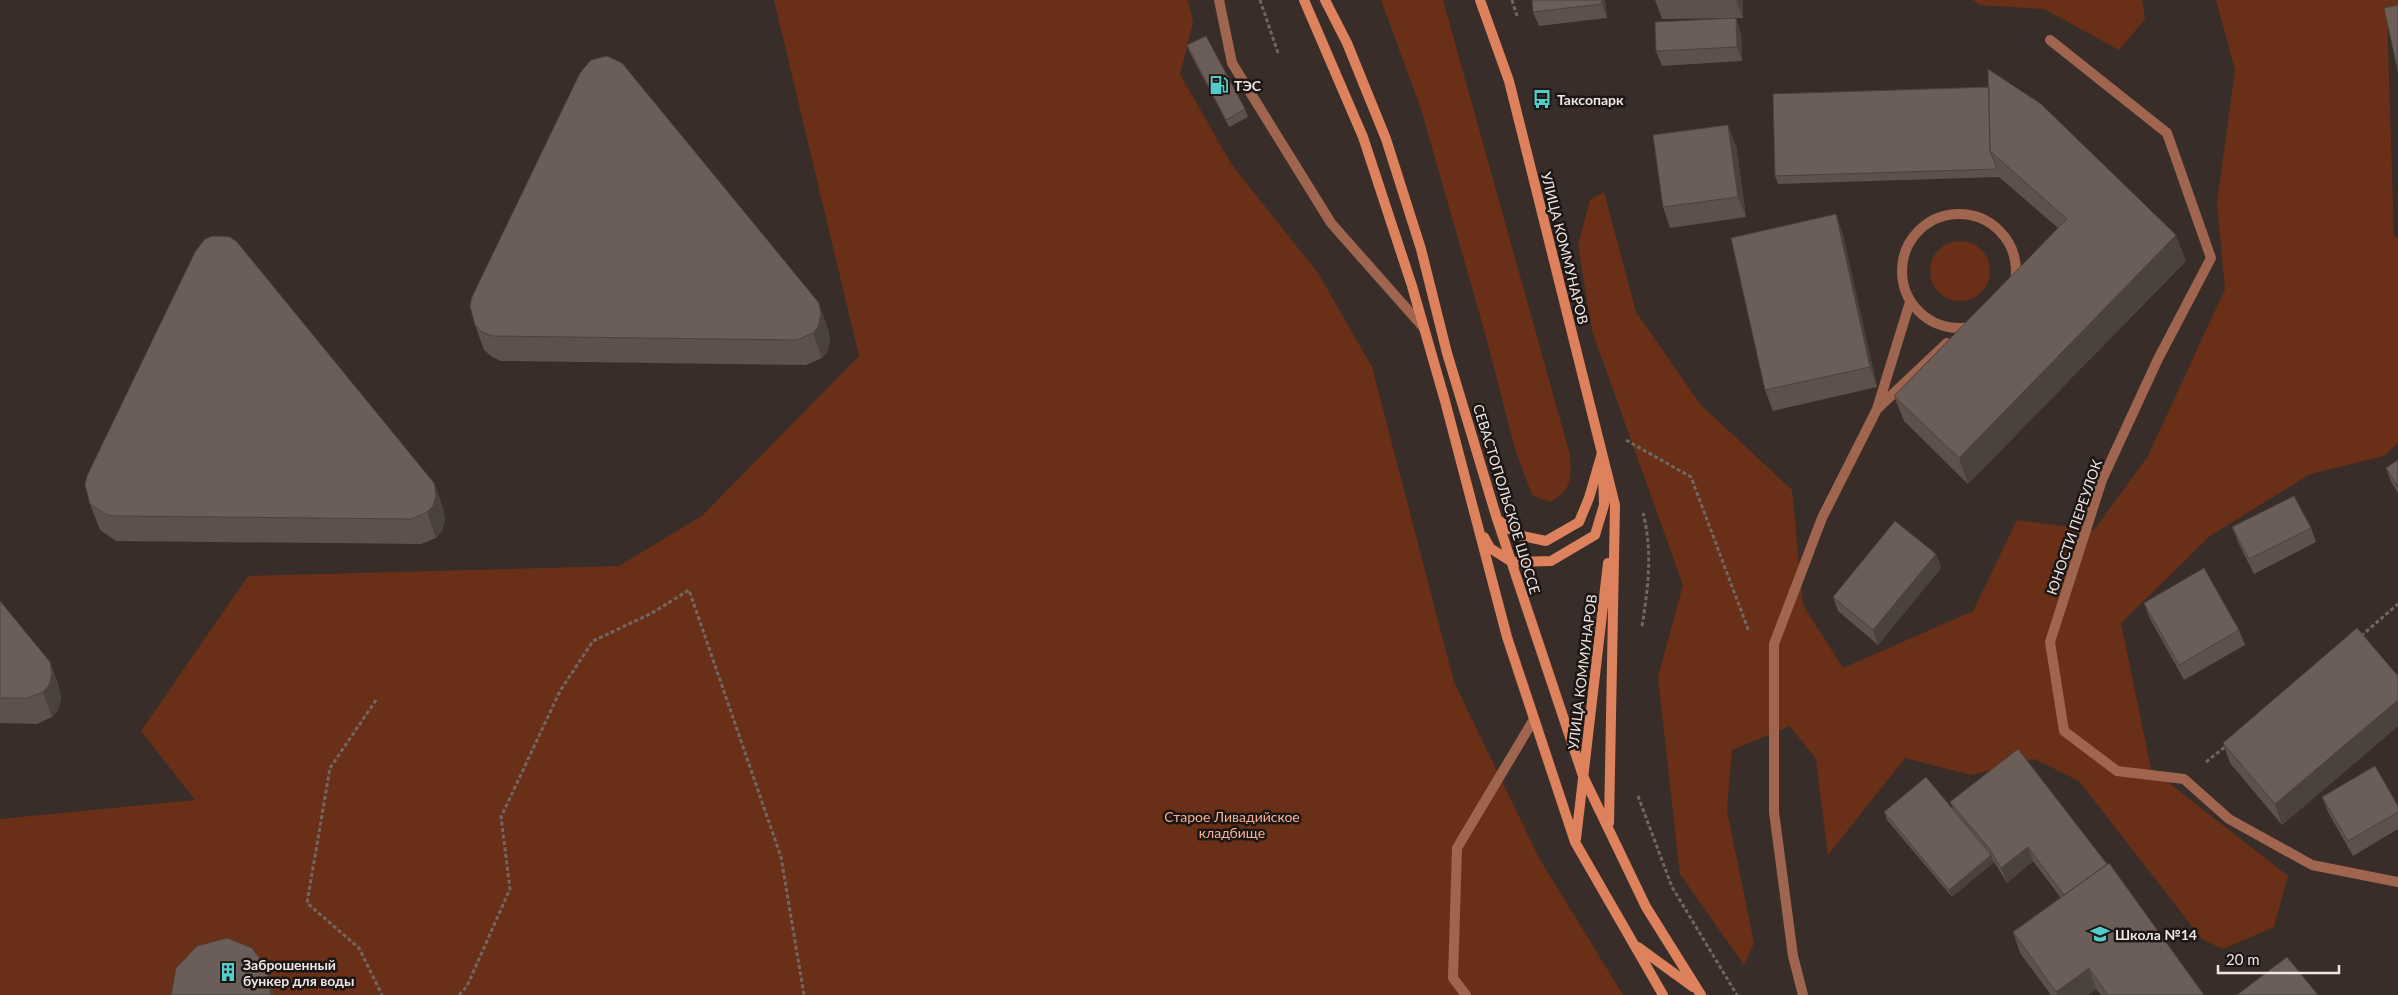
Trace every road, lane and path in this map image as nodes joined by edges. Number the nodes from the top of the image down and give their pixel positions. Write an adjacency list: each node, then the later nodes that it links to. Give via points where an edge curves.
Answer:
1 (1219, 0): 9 (lane, via 1232,63 1305,181 1331,222)
2 (1260, 0): 7 (path)
3 (1304, 0): 9 (main road, via 1363,137)
4 (1325, 0): 15 (main road, СЕВАСТОПОЛЬСКОЕ ШОССЕ, via 1347,43 1386,139 1421,249)
5 (1480, 0): 13 (main road, УЛИЦА КОММУНАРОВ, via 1509,81)
6 (2050, 40): 25 (lane, ЮНОСТИ ПЕРЕУЛОК, via 2167,133 2211,258 2158,359 2102,480 2050,642 2064,731 2117,771)
7 (1278, 54)
8 (1910, 302): 10 (lane, via 1932,323); 10 (lane, via 1901,273 1908,244 1928,222 1957,213 1986,220 2008,240 2017,269 2010,298 1990,321); 11 (lane)
9 (1424, 327): 16 (main road)
10 (1961, 329): 11 (lane)
11 (1877, 409): 20 (lane, via 1822,518)
12 (1623, 438): 20 (path, via 1691,478 1748,629)
13 (1602, 451): 14 (main road, УЛИЦА КОММУНАРОВ); 15 (main road, via 1590,498 1579,522 1546,541 1518,535); 17 (main road, via 1604,505 1596,534 1551,561)
14 (1615, 505): 24 (main road, УЛИЦА КОММУНАРОВ); 26 (main road, УЛИЦА КОММУНАРОВ)
15 (1497, 519): 17 (main road, СЕВАСТОПОЛЬСКОЕ ШОССЕ)
16 (1478, 524): 17 (main road, via 1490,548); 22 (main road, via 1507,638)
17 (1512, 562): 24 (main road, СЕВАСТОПОЛЬСКОЕ ШОССЕ)
18 (2398, 604): 19 (path)
19 (2359, 637)
20 (1774, 644): 36 (lane, via 1774,812 1794,956)
21 (376, 700): 31 (path, via 330,768 307,902 359,948)
22 (1534, 719): 27 (main road); 34 (lane, via 1457,848 1453,978)
23 (2230, 743): 25 (path)
24 (1583, 776): 26 (main road, СЕВАСТОПОЛЬСКОЕ ШОССЕ); 27 (main road, УЛИЦА КОММУНАРОВ)
25 (2184, 780): 28 (lane, via 2229,819 2312,865)
26 (1609, 826): 30 (main road, СЕВАСТОПОЛЬСКОЕ ШОССЕ, via 1646,908)
27 (1575, 842): 29 (main road)
28 (2398, 882)
29 (1634, 944): 30 (main road, СЕВАСТОПОЛЬСКОЕ ШОССЕ); 35 (main road)
30 (1699, 993)
31 (382, 995)
32 (459, 995): 33 (path, via 467,986 510,889 500,818 560,691 593,642 652,613 689,590 781,857)
33 (804, 995)
34 (1466, 995)
35 (1663, 995)
36 (1803, 995)

